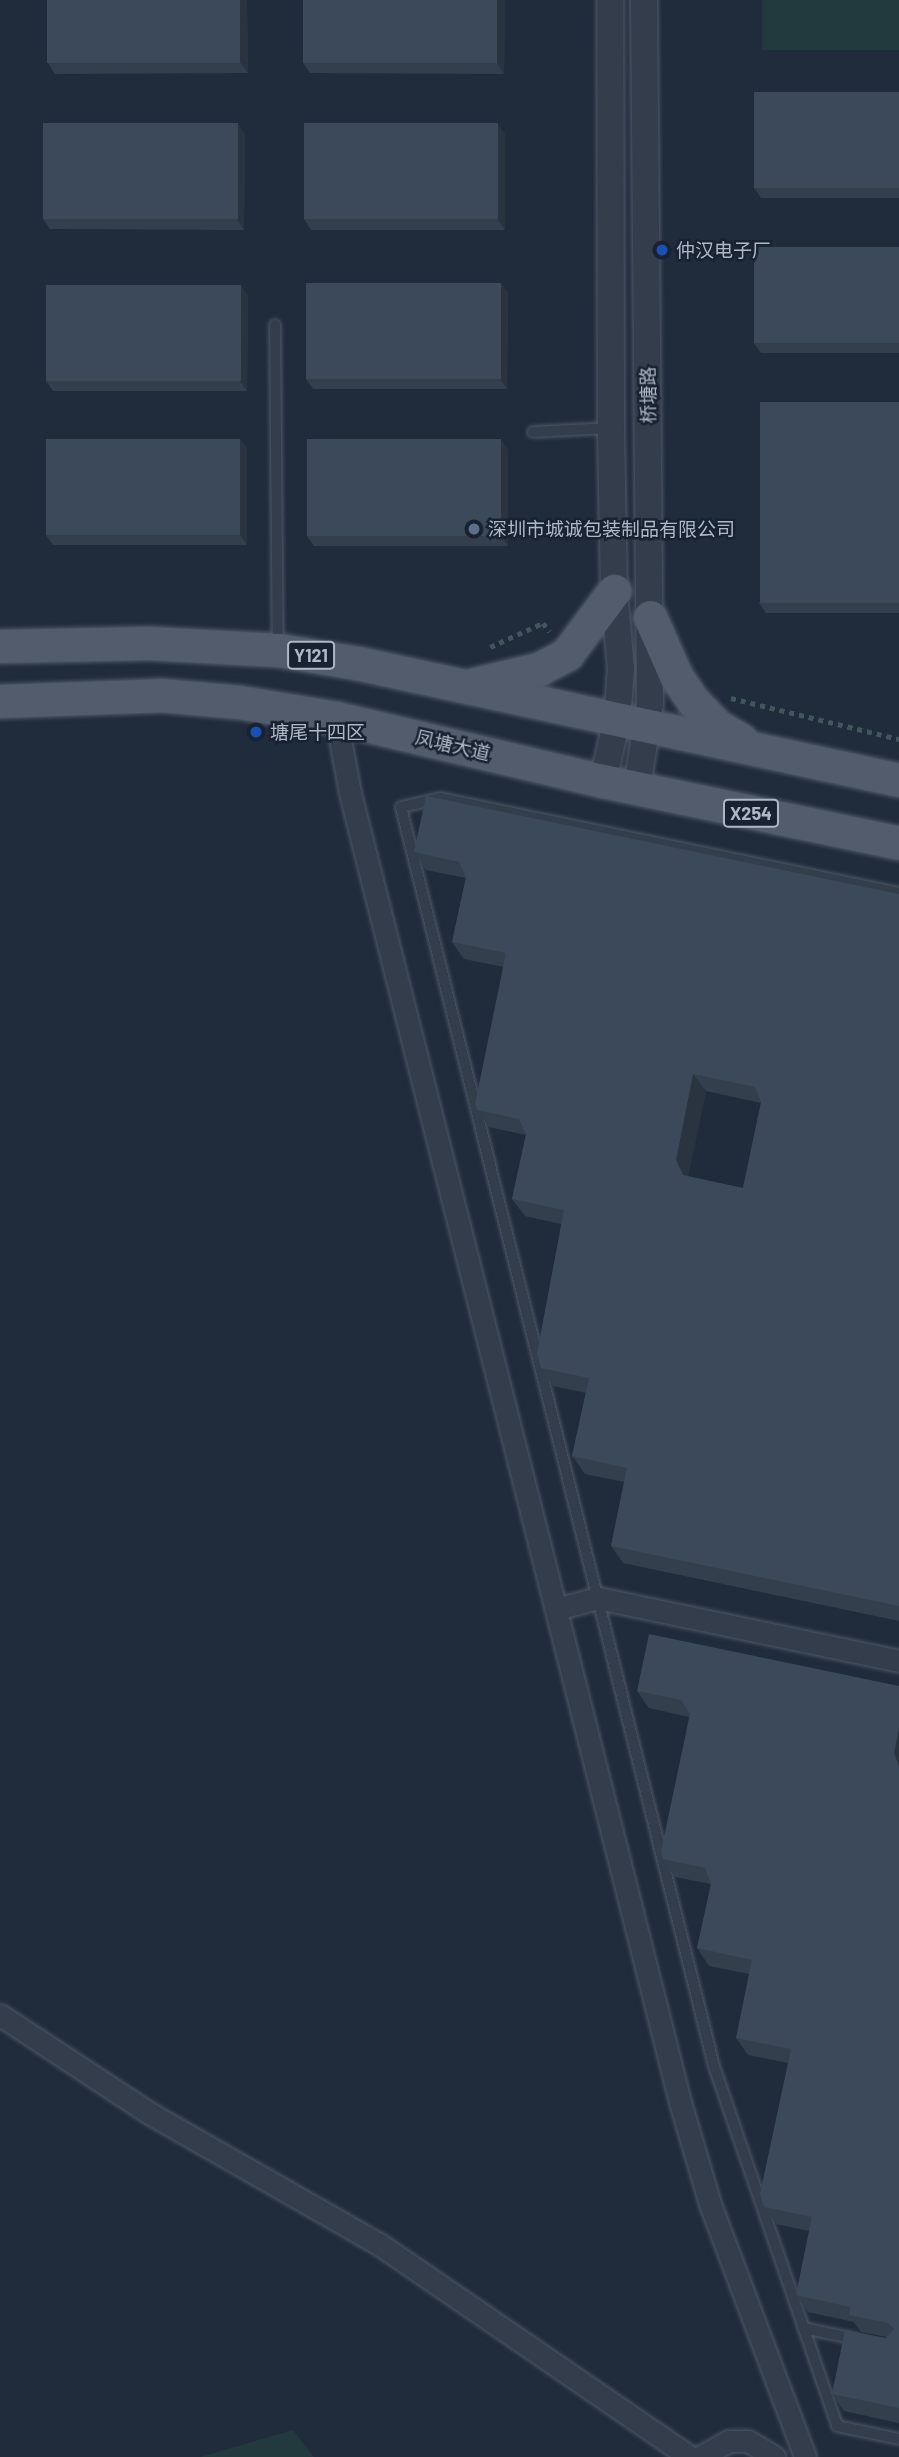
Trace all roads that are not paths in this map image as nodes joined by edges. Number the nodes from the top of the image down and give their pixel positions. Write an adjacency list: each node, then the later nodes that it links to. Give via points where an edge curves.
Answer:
1 (610, 0): 4 (street, 桥塘路)
2 (644, 0): 7 (street, 桥塘路)
3 (275, 325): 9 (lane)
4 (611, 428): 5 (lane); 6 (street, 桥塘路)
5 (533, 432)
6 (614, 592): 10 (main road, via 567,654 513,677); 13 (street, 桥塘路, via 621,669)
7 (650, 617): 14 (street, 桥塘路); 15 (main road, via 676,676 693,701 717,726)
8 (0, 646): 9 (main road, Y121, via 149,643)
9 (278, 650): 10 (main road, Y121)
10 (462, 686): 13 (main road, Y121)
11 (0, 701): 12 (main road, 凤塘大道, via 160,695)
12 (336, 718): 17 (main road, 凤塘大道); 22 (street, via 350,793)
13 (617, 719): 14 (main road, Y121); 17 (street, 桥塘路)
14 (649, 726): 15 (main road); 18 (street, 桥塘路)
15 (762, 751): 16 (main road)
16 (899, 780)
17 (603, 781): 18 (main road, 凤塘大道 / X254)
18 (637, 788): 19 (main road, 凤塘大道 / X254)
19 (899, 843)
20 (899, 893): 21 (lane, via 441,798 401,807)
21 (598, 1598): 22 (street); 23 (street); 25 (lane, via 714,2066)
22 (556, 1609): 31 (street, via 680,2102 710,2204)
23 (899, 1661)
24 (0, 2015): 28 (street, via 151,2114 379,2244)
25 (803, 2328): 26 (lane); 27 (lane, via 837,2426)
26 (863, 2340)
27 (899, 2439)
28 (690, 2457)
29 (700, 2457): 30 (street, via 729,2441 748,2441)
30 (775, 2457)
31 (804, 2457)

